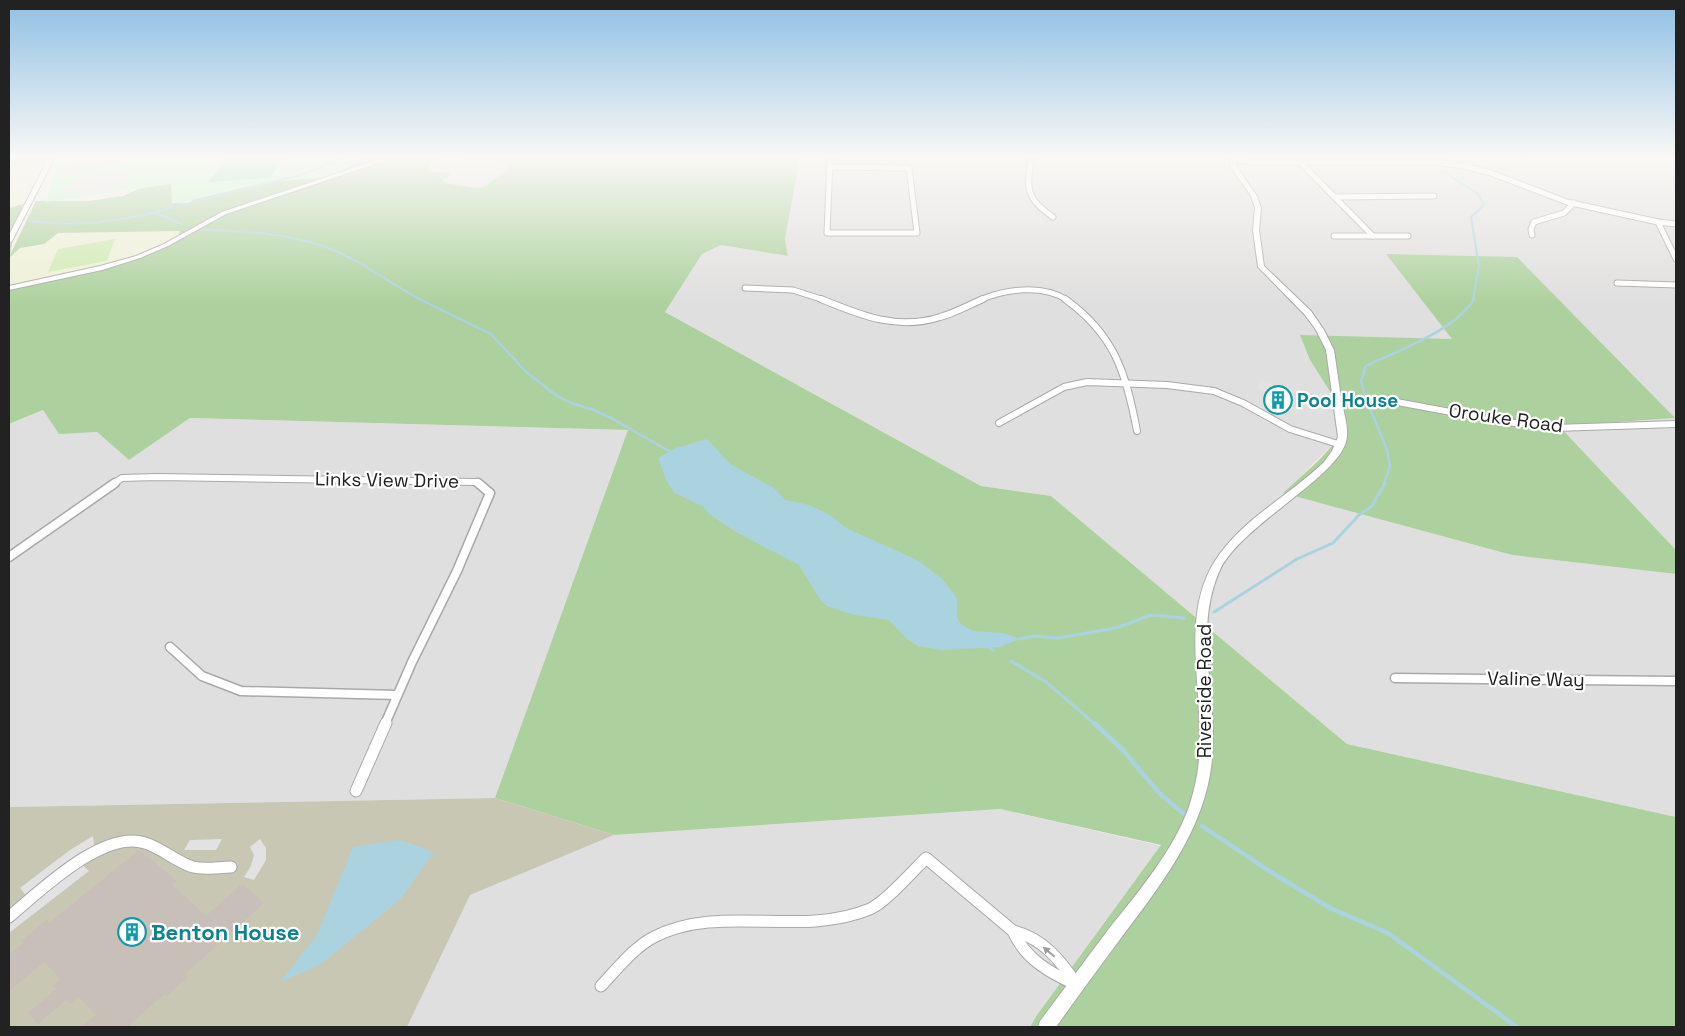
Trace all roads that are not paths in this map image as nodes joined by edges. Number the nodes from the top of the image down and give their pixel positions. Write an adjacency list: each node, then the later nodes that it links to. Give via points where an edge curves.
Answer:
1 (27, 205): 17 (street)
2 (248, 205): 21 (street, via 224,213 138,257)
3 (828, 205): 4 (street, via 827,234 917,233)
4 (914, 205)
5 (1036, 205): 10 (street)
6 (1257, 205): 24 (street, via 1256,230 1261,267 1308,313 1320,330 1330,350)
7 (1344, 205): 15 (street)
8 (1572, 205): 13 (street, via 1564,213 1534,222)
9 (1584, 205): 11 (street)
10 (1053, 217)
11 (1658, 222): 12 (street); 18 (street)
12 (1676, 224)
13 (1532, 235)
14 (1334, 236): 15 (street)
15 (1373, 236): 16 (street)
16 (1408, 236)
17 (9, 241)
18 (1676, 259)
19 (1618, 283): 20 (street)
20 (1676, 285)
21 (9, 288)
22 (745, 288): 23 (street, via 809,294 871,320 898,322 945,316 1002,292 1024,290 1059,295 1089,318 1116,354)
23 (1127, 383): 25 (street, via 1087,382 1064,387); 27 (street); 28 (street, via 1214,391 1290,429)
24 (1337, 400): 26 (street, Orouke Road, via 1397,402 1555,428); 28 (street, via 1343,437)
25 (999, 423)
26 (1676, 424)
27 (1138, 431)
28 (1341, 445): 37 (street, Riverside Road, via 1324,469 1232,545 1214,570 1200,633 1206,758 1188,827 1150,888)
29 (9, 557): 33 (street, Links View Drive, via 122,478 477,482 490,493 458,571)
30 (170, 647): 33 (street, via 202,676 241,691)
31 (1395, 678): 32 (street, Valine Way)
32 (1676, 681)
33 (397, 695): 34 (street, Links View Drive)
34 (356, 791)
35 (231, 867): 36 (street, via 193,867 138,841 113,843 85,857)
36 (9, 917)
37 (1077, 985): 38 (street, via 1050,974 1017,944 1012,931 926,858 872,908 836,920 717,922 687,926 654,937 635,950); 39 (street, Riverside Road)
38 (601, 986)
39 (1046, 1027)

